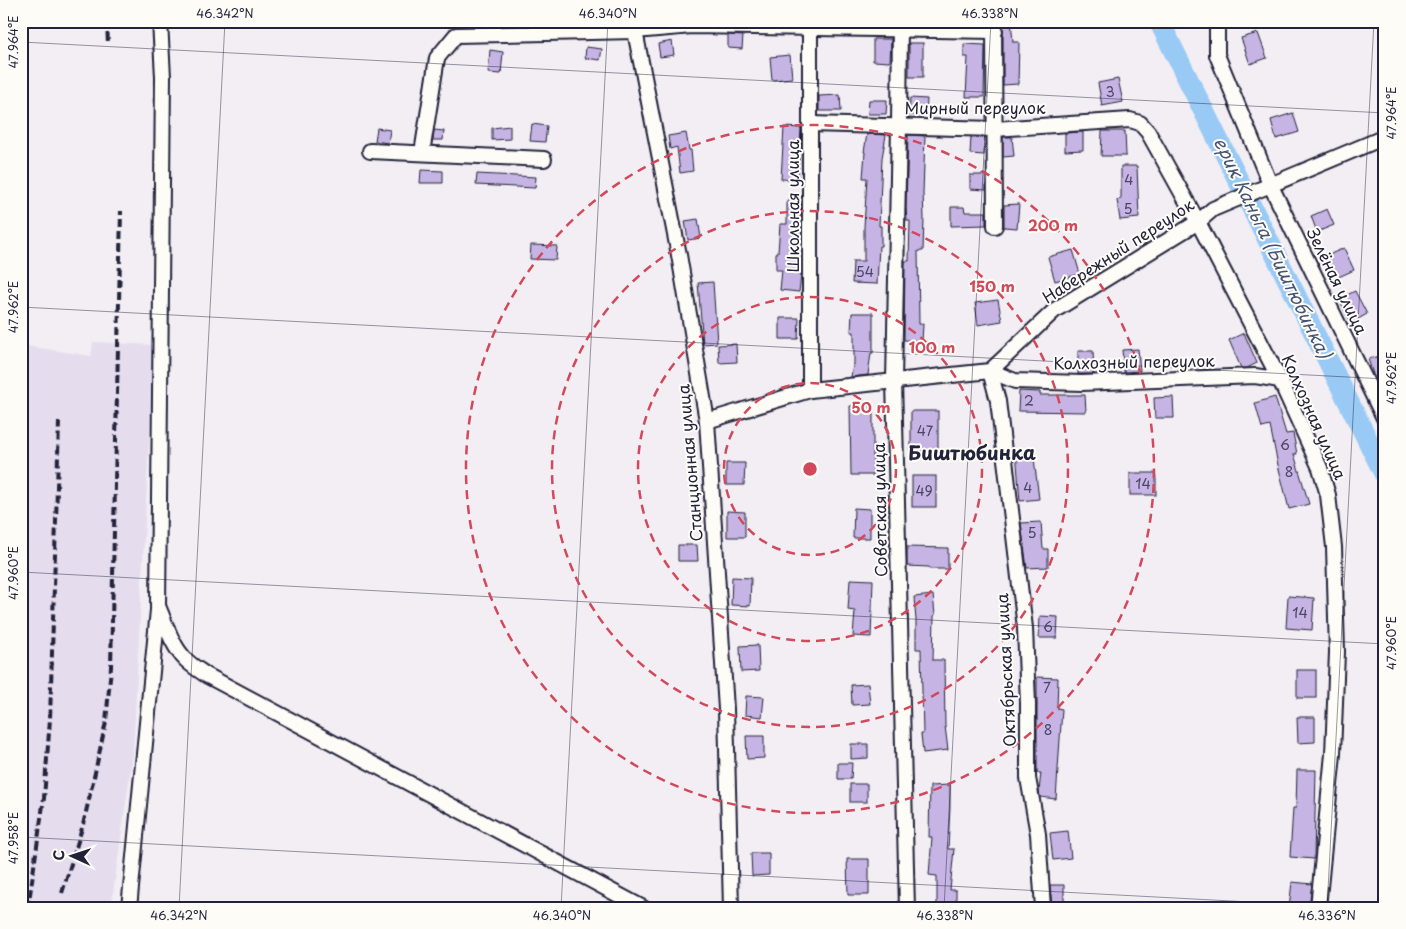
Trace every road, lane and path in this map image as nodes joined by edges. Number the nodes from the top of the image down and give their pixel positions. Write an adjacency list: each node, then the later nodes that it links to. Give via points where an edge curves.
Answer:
1 (160, 21): 24 (street, via 163,87)
2 (1218, 21): 15 (street, Зелёная улица, via 1216,55)
3 (810, 25): 4 (street); 5 (street); 8 (street, Школьная улица)
4 (900, 25): 6 (street); 9 (street, Советская улица)
5 (634, 26): 13 (street, via 456,34 437,58); 23 (street, Станционная улица, via 679,255)
6 (995, 26): 10 (street)
7 (1140, 123): 10 (street, Мирный переулок, via 1130,120); 16 (street, Колхозная улица)
8 (810, 124): 9 (street, Мирный переулок); 21 (street, Школьная улица)
9 (899, 126): 10 (street, Мирный переулок); 20 (street, Советская улица)
10 (995, 129): 17 (street)
11 (1385, 137): 15 (street, Набережный переулок)
12 (370, 151): 13 (street)
13 (422, 153): 14 (street)
14 (544, 159)
15 (1270, 184): 16 (street, Набережный переулок, via 1213,209); 22 (street, Зелёная улица)
16 (1198, 222): 18 (street, Набережный переулок, via 1055,310); 19 (street, Колхозная улица)
17 (995, 226)
18 (990, 371): 19 (street, Колхозный переулок, via 1015,381 1082,383 1255,376); 20 (street); 29 (street, Октябрьская улица, via 998,401 1025,628 1028,778 1038,834)
19 (1280, 380): 30 (street, Колхозная улица, via 1325,481 1334,547 1338,652 1333,754)
20 (894, 381): 21 (street); 28 (street, Советская улица)
21 (810, 390): 23 (street)
22 (1385, 420)
23 (707, 421): 27 (street, Станционная улица, via 726,709)
24 (158, 606): 25 (street); 26 (street, via 178,651 206,675)
25 (129, 908)
26 (643, 908)
27 (731, 908)
28 (907, 908)
29 (1043, 908)
30 (1318, 908)

